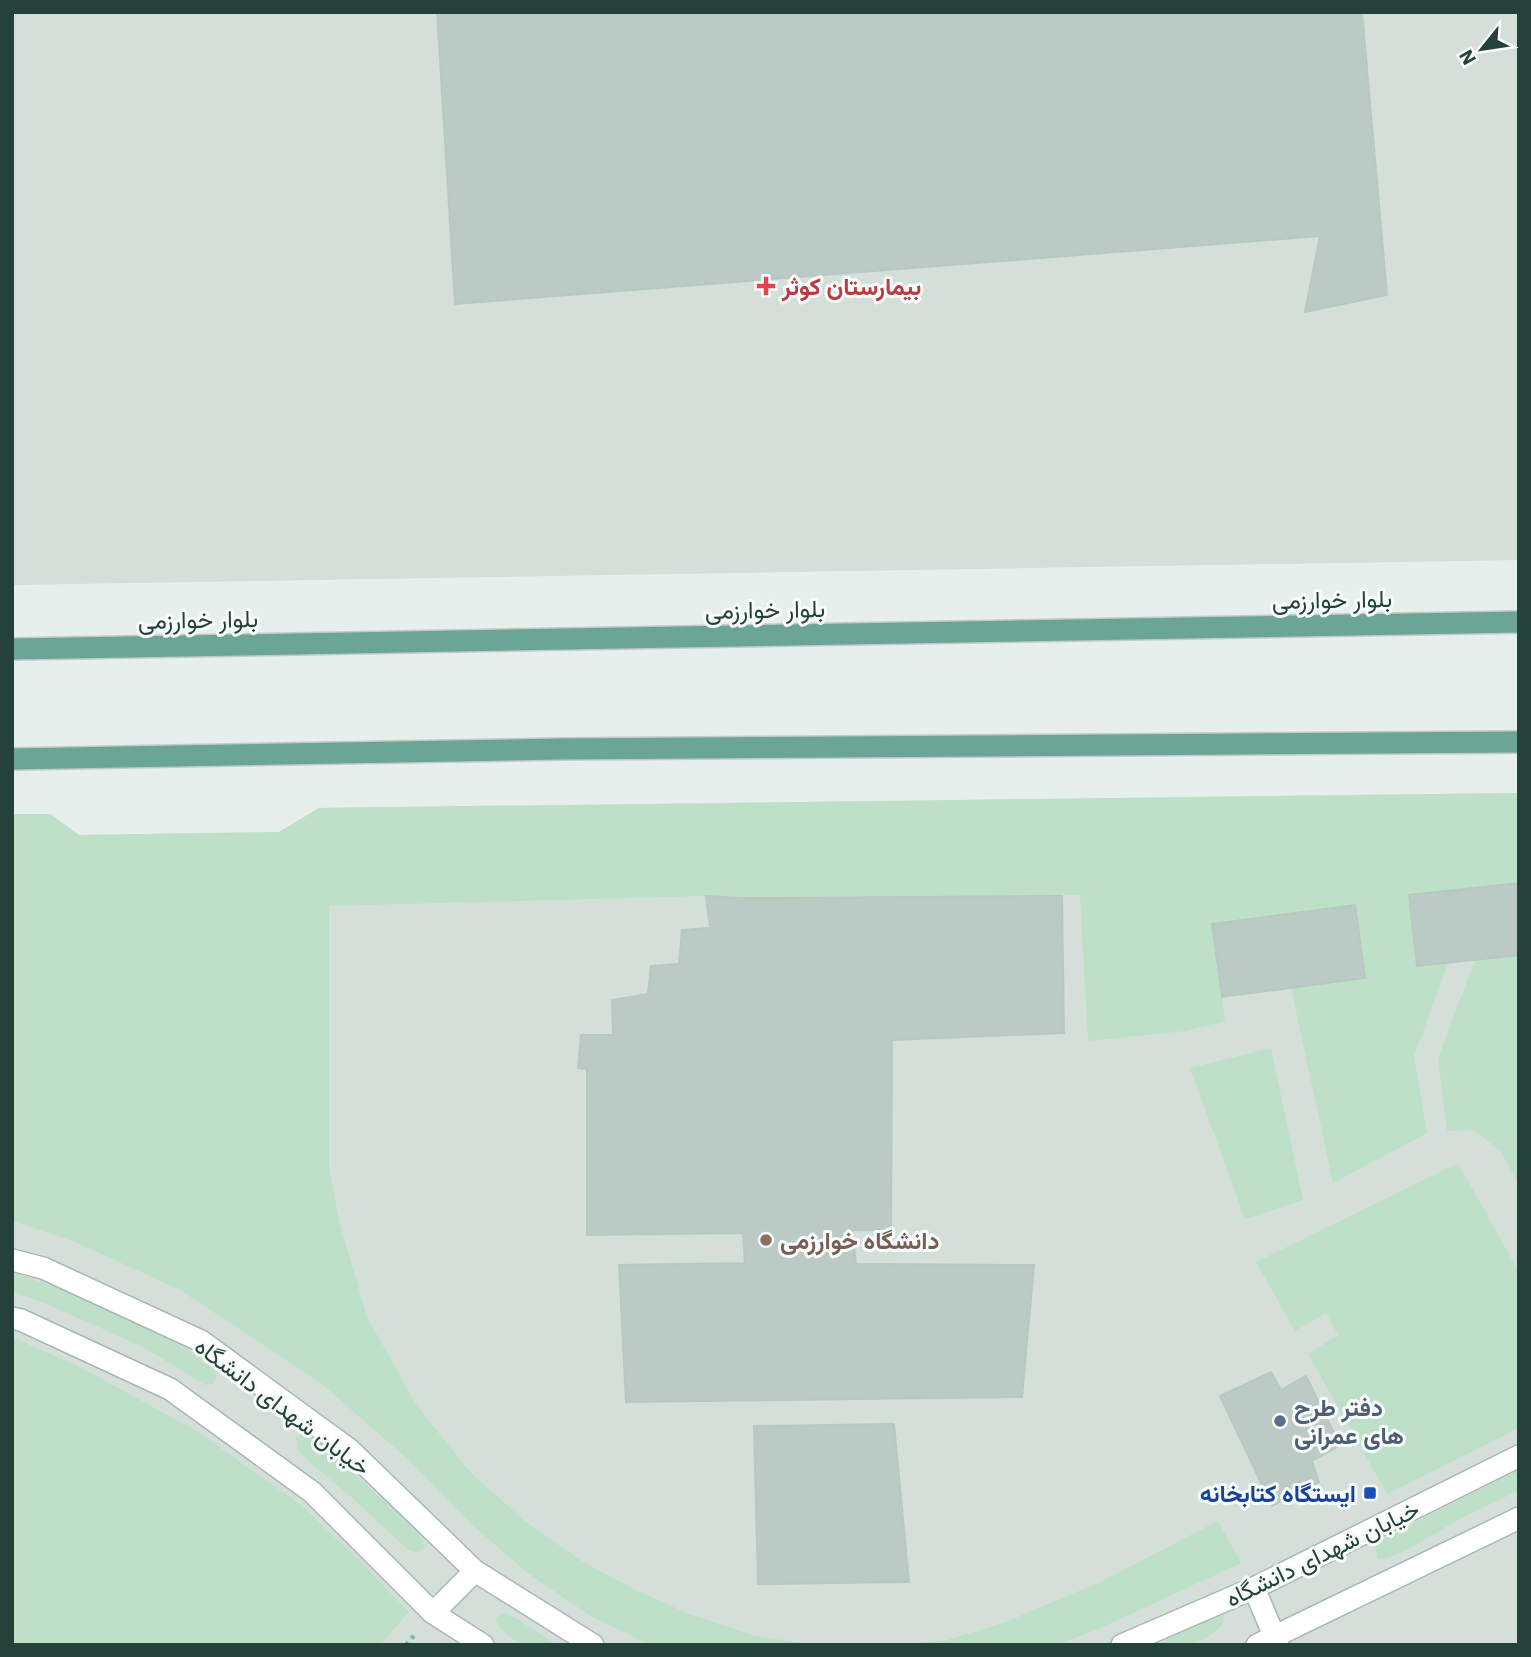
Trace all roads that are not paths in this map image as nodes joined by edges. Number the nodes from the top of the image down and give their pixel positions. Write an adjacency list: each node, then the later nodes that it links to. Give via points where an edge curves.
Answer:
1 (1519, 622): 2 (main road, بلوار خوارزمی)
2 (12, 649)
3 (1519, 742): 4 (main road, via 561,749)
4 (12, 760)
5 (12, 1259): 9 (lane, خیابان شهدای دانشگاه, via 43,1268 201,1341 350,1450)
6 (12, 1318): 11 (lane, via 170,1389 312,1492)
7 (1519, 1456): 10 (lane, خیابان شهدای دانشگاه)
8 (1519, 1518): 12 (lane)
9 (475, 1571): 11 (lane); 14 (lane, خیابان شهدای دانشگاه)
10 (1254, 1588): 12 (lane); 15 (lane, خیابان شهدای دانشگاه)
11 (433, 1613): 13 (lane)
12 (1269, 1642)
13 (484, 1645)
14 (593, 1645)
15 (1122, 1645)

